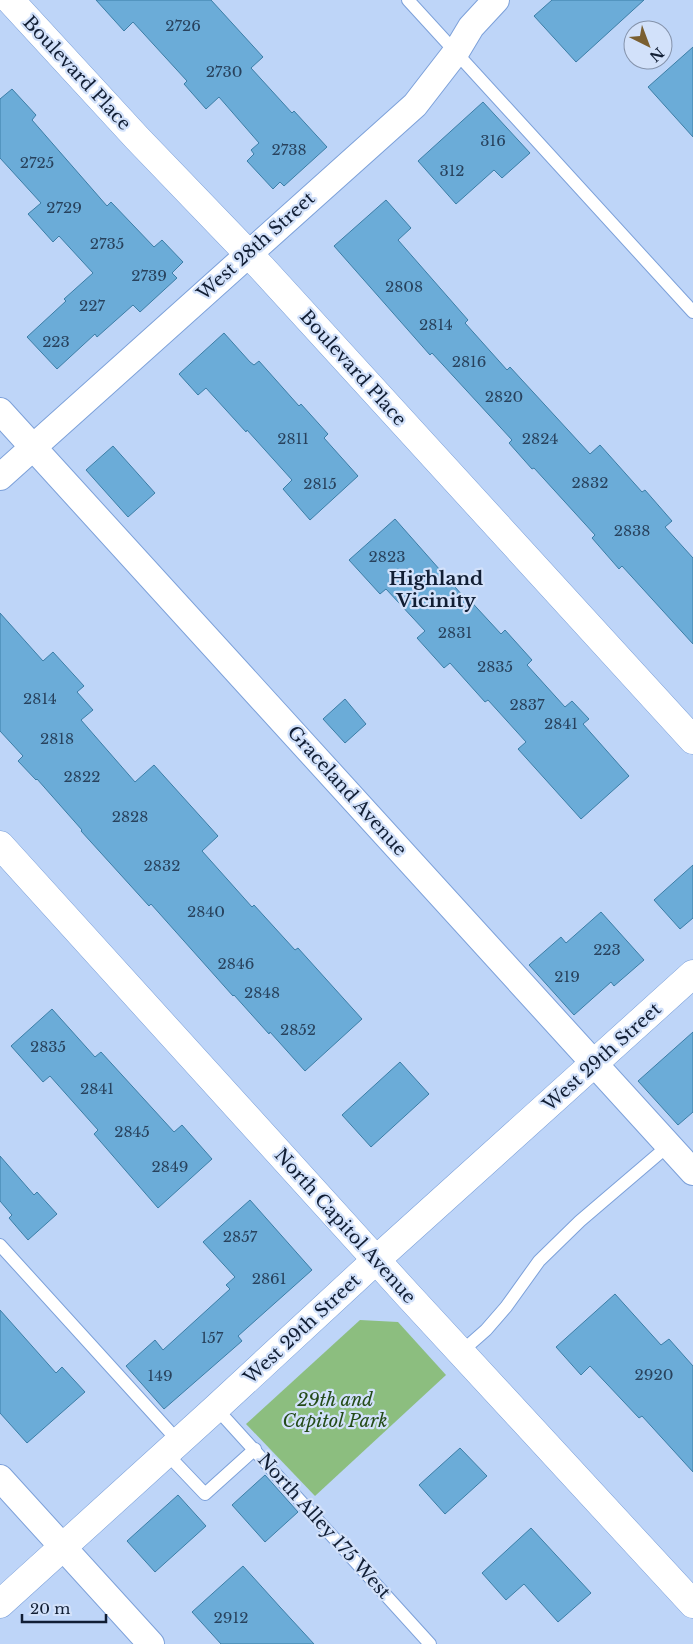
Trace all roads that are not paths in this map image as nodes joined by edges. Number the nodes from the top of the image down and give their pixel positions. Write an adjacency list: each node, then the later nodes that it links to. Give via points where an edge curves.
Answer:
1 (10, 0): 5 (main road, Boulevard Place)
2 (408, 0): 4 (lane)
3 (496, 0): 4 (street, West 28th Street, via 472,27)
4 (456, 52): 5 (street, West 28th Street, via 415,105); 6 (lane)
5 (248, 253): 8 (street, West 28th Street); 10 (main road, Boulevard Place)
6 (693, 312)
7 (0, 411): 8 (street, Graceland Avenue)
8 (33, 447): 9 (street, West 28th Street); 13 (street, Graceland Avenue)
9 (0, 477)
10 (693, 740)
11 (0, 845): 17 (main road, North Capitol Avenue)
12 (693, 974): 13 (main road, West 29th Street)
13 (595, 1064): 14 (street, Graceland Avenue); 17 (main road, West 29th Street)
14 (669, 1145): 15 (street, Graceland Avenue); 18 (lane, via 580,1221 539,1261 501,1313)
15 (693, 1172)
16 (0, 1245): 20 (lane)
17 (376, 1260): 18 (main road, North Capitol Avenue); 19 (main road, West 29th Street)
18 (461, 1352): 25 (main road, North Capitol Avenue)
19 (216, 1408): 20 (main road, West 29th Street); 21 (lane, North Alley 175 West)
20 (172, 1447): 21 (lane, via 205,1494); 23 (main road, West 29th Street)
21 (255, 1450): 27 (lane, North Alley 175 West)
22 (0, 1478): 23 (street)
23 (62, 1546): 24 (main road, West 29th Street); 26 (street)
24 (0, 1604)
25 (693, 1604)
26 (151, 1644)
27 (430, 1644)

